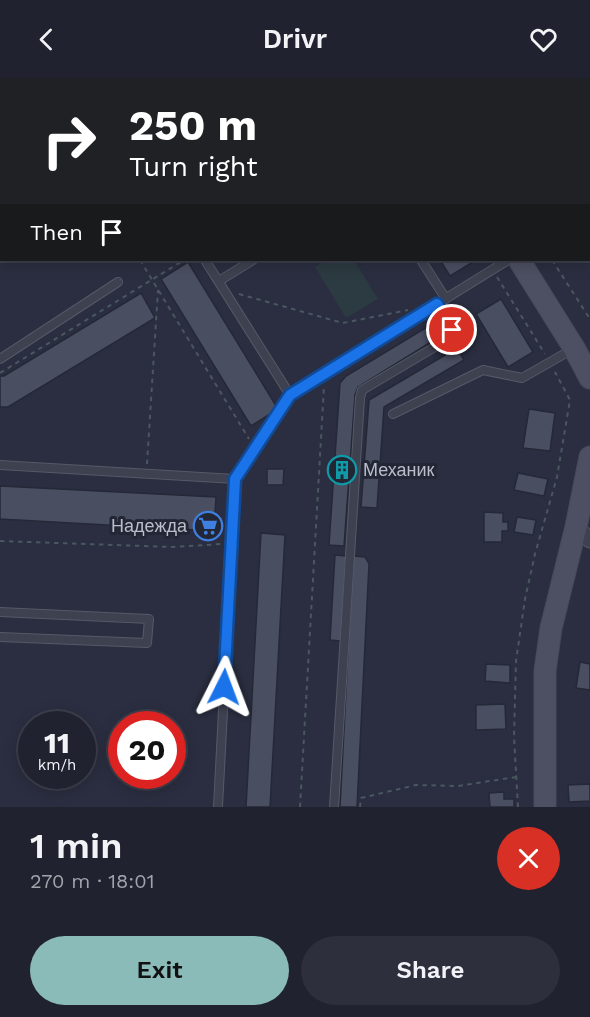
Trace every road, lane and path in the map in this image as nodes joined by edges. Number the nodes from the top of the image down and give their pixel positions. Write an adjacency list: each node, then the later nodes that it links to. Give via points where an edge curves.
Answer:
1 (141, 261): 10 (path)
2 (182, 261): 10 (path)
3 (206, 261): 12 (lane)
4 (252, 261): 12 (lane)
5 (422, 261): 14 (lane)
6 (506, 261): 9 (lane)
7 (520, 261): 17 (street)
8 (553, 261): 16 (path)
9 (492, 270): 14 (lane); 19 (path)
10 (152, 280): 13 (path); 20 (path)
11 (118, 282): 18 (lane)
12 (222, 285): 15 (path, via 343,322); 23 (lane)
13 (158, 290): 25 (path); 28 (path)
14 (446, 299): 15 (lane)
15 (437, 304): 21 (lane); 38 (lane, via 452,330 450,338 362,390 360,398)
16 (590, 319)
17 (574, 348): 19 (lane); 22 (street)
18 (0, 359)
19 (550, 362): 24 (lane, via 522,378 483,370); 35 (path, via 570,400 557,477 525,598 516,661)
20 (0, 373)
21 (324, 374): 23 (lane); 37 (path)
22 (590, 378)
23 (290, 395): 25 (lane)
24 (393, 414)
25 (255, 448): 29 (lane)
26 (590, 457): 30 (street)
27 (0, 465): 28 (lane)
28 (146, 474): 29 (lane)
29 (235, 479): 32 (lane)
30 (583, 533): 41 (street, via 551,628 545,671)
31 (0, 541): 32 (path, via 172,547)
32 (232, 544): 36 (lane)
33 (0, 612): 34 (lane, via 149,619 147,643)
34 (0, 637)
35 (516, 777): 39 (path, via 458,786 416,785 361,798); 40 (path)
36 (218, 807)
37 (300, 807)
38 (334, 807)
39 (360, 807)
40 (518, 807)
41 (546, 807)

